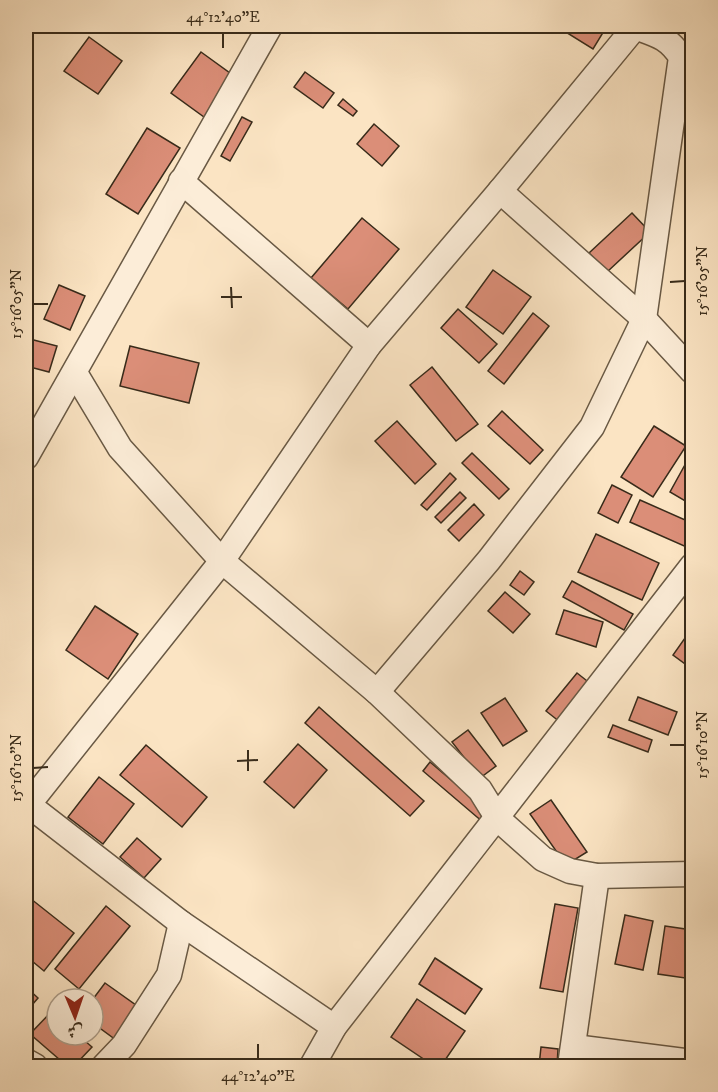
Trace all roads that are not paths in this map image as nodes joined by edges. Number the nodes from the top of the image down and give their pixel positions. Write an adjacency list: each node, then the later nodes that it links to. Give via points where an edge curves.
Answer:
1 (270, 26): 3 (street)
2 (636, 26): 4 (street); 5 (street, via 664,38 681,57)
3 (181, 181): 6 (street); 8 (street)
4 (500, 191): 5 (street); 6 (street)
5 (644, 319): 7 (street); 12 (street, via 592,427 489,560)
6 (369, 345): 10 (street)
7 (693, 371)
8 (75, 373): 9 (street); 10 (street, via 120,448)
9 (26, 457)
10 (222, 561): 12 (street); 13 (street)
11 (693, 566): 14 (street)
12 (377, 692): 14 (street, via 480,790)
13 (27, 804): 17 (street)
14 (498, 819): 16 (street, via 543,859 570,871); 18 (street)
15 (693, 874): 16 (street)
16 (597, 876): 19 (street)
17 (181, 923): 18 (street); 23 (street, via 169,975 124,1045)
18 (334, 1027): 24 (street)
19 (572, 1057): 21 (street)
20 (26, 1061): 22 (street)
21 (693, 1062)
22 (35, 1066)
23 (104, 1066)
24 (312, 1066)

